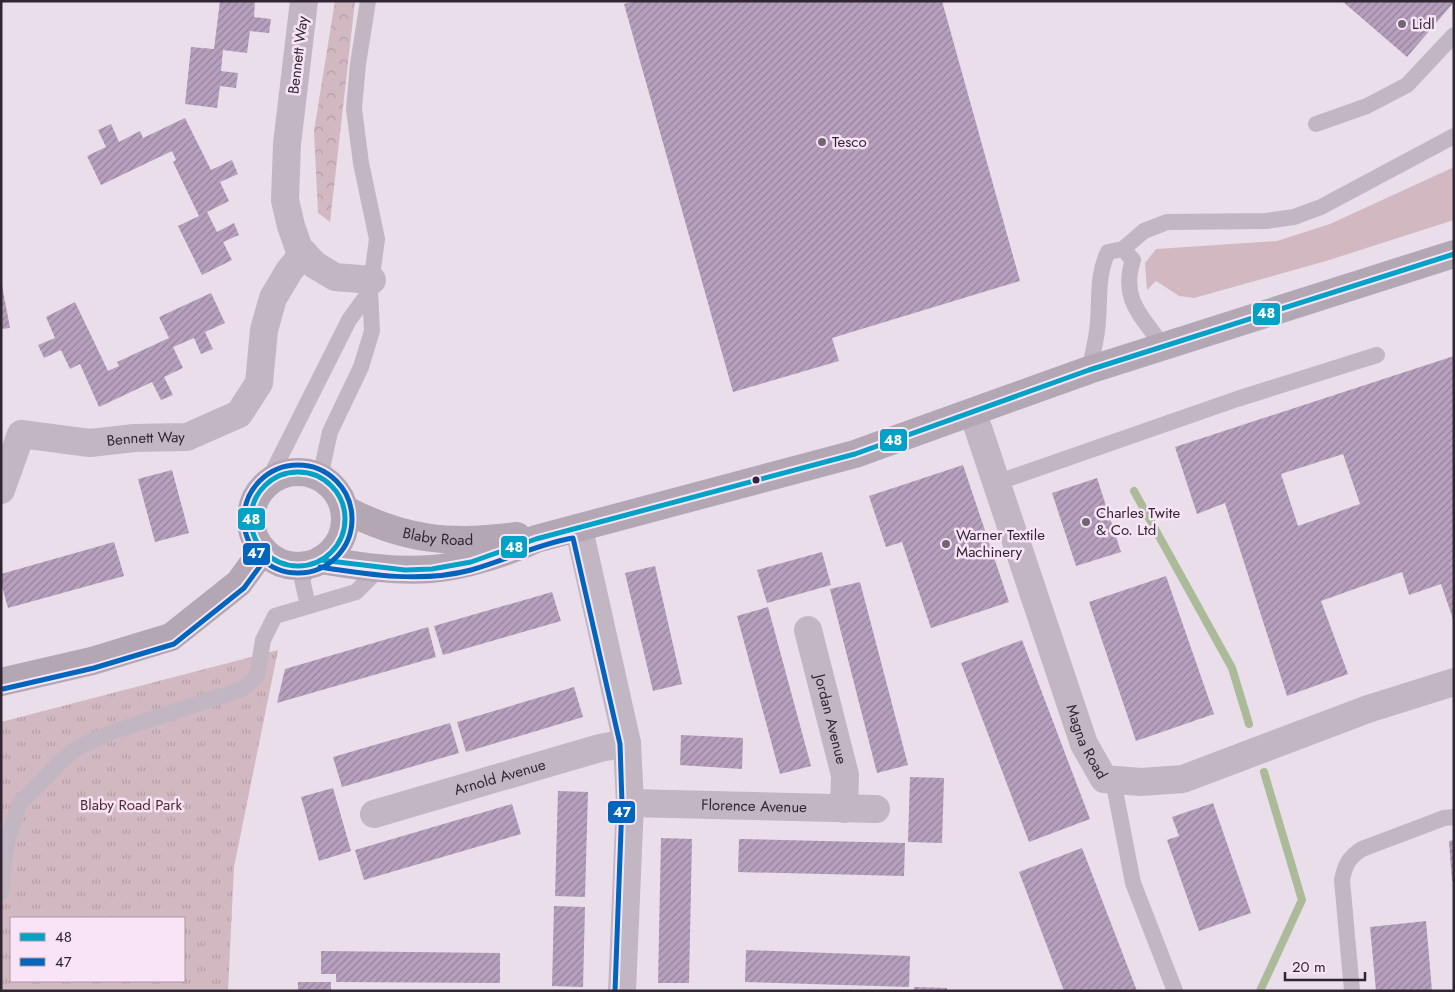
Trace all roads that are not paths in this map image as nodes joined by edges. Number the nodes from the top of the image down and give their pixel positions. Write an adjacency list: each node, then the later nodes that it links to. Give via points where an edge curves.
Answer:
1 (304, 1): 7 (street, Bennett Way, via 287,144 285,200 291,226)
2 (368, 1): 9 (lane, via 354,109 377,239)
3 (1454, 35): 4 (lane, via 1407,84 1367,106)
4 (1316, 124)
5 (1454, 136): 6 (lane, via 1321,207 1294,217 1266,221 1167,222 1144,231)
6 (1123, 248): 10 (lane, via 1133,260 1128,285 1130,298); 12 (lane, via 1108,252 1102,265 1095,344)
7 (304, 254): 9 (street, Bennett Way, via 335,277); 17 (street, Bennett Way, via 273,298 264,330 259,383 239,414 187,437 90,443 21,434)
8 (1454, 254): 10 (main road, Blaby Road)
9 (371, 286): 14 (lane, via 372,331 360,367 330,432); 16 (lane, via 336,344)
10 (1164, 347): 12 (main road, Blaby Road)
11 (1377, 355): 15 (lane, via 1237,399)
12 (1089, 370): 13 (main road, Blaby Road)
13 (973, 413): 15 (street, Magna Road); 19 (main road, Blaby Road, via 855,454)
14 (320, 477): 16 (main road, via 292,472 278,476); 18 (main road, via 331,485)
15 (996, 483): 29 (street, Magna Road, via 1084,744 1104,779)
16 (266, 485): 21 (main road, via 257,496 251,524)
17 (1, 490)
18 (344, 509): 20 (main road, Blaby Road, via 374,525 418,538 454,540 518,536); 22 (main road, via 345,524 341,538 333,550)
19 (579, 529): 20 (main road, Blaby Road); 28 (street)
20 (536, 539): 23 (main road, Blaby Road, via 514,549 433,569)
21 (263, 550): 22 (main road, via 286,564 300,566); 26 (main road, via 239,583 170,637 92,661)
22 (317, 561): 23 (main road, Blaby Road); 24 (lane, via 302,579)
23 (380, 568): 24 (lane, via 356,592)
24 (308, 606): 35 (lane, via 275,616 262,640 257,676 243,689 115,731 80,746 63,759 19,804 6,846)
25 (808, 630): 31 (street, Jordan Avenue, via 845,775)
26 (1, 682)
27 (1454, 682): 29 (street, Magna Road, via 1368,709 1183,779)
28 (627, 743): 30 (street); 33 (street, Arnold Avenue)
29 (1113, 780): 37 (lane, via 1132,883)
30 (630, 803): 31 (street, Florence Avenue); 36 (street)
31 (844, 809): 32 (street, Florence Avenue)
32 (876, 809)
33 (374, 814)
34 (1454, 817): 38 (lane, via 1362,849 1351,856 1342,880)
35 (1, 892)
36 (622, 991)
37 (1175, 991)
38 (1352, 991)

